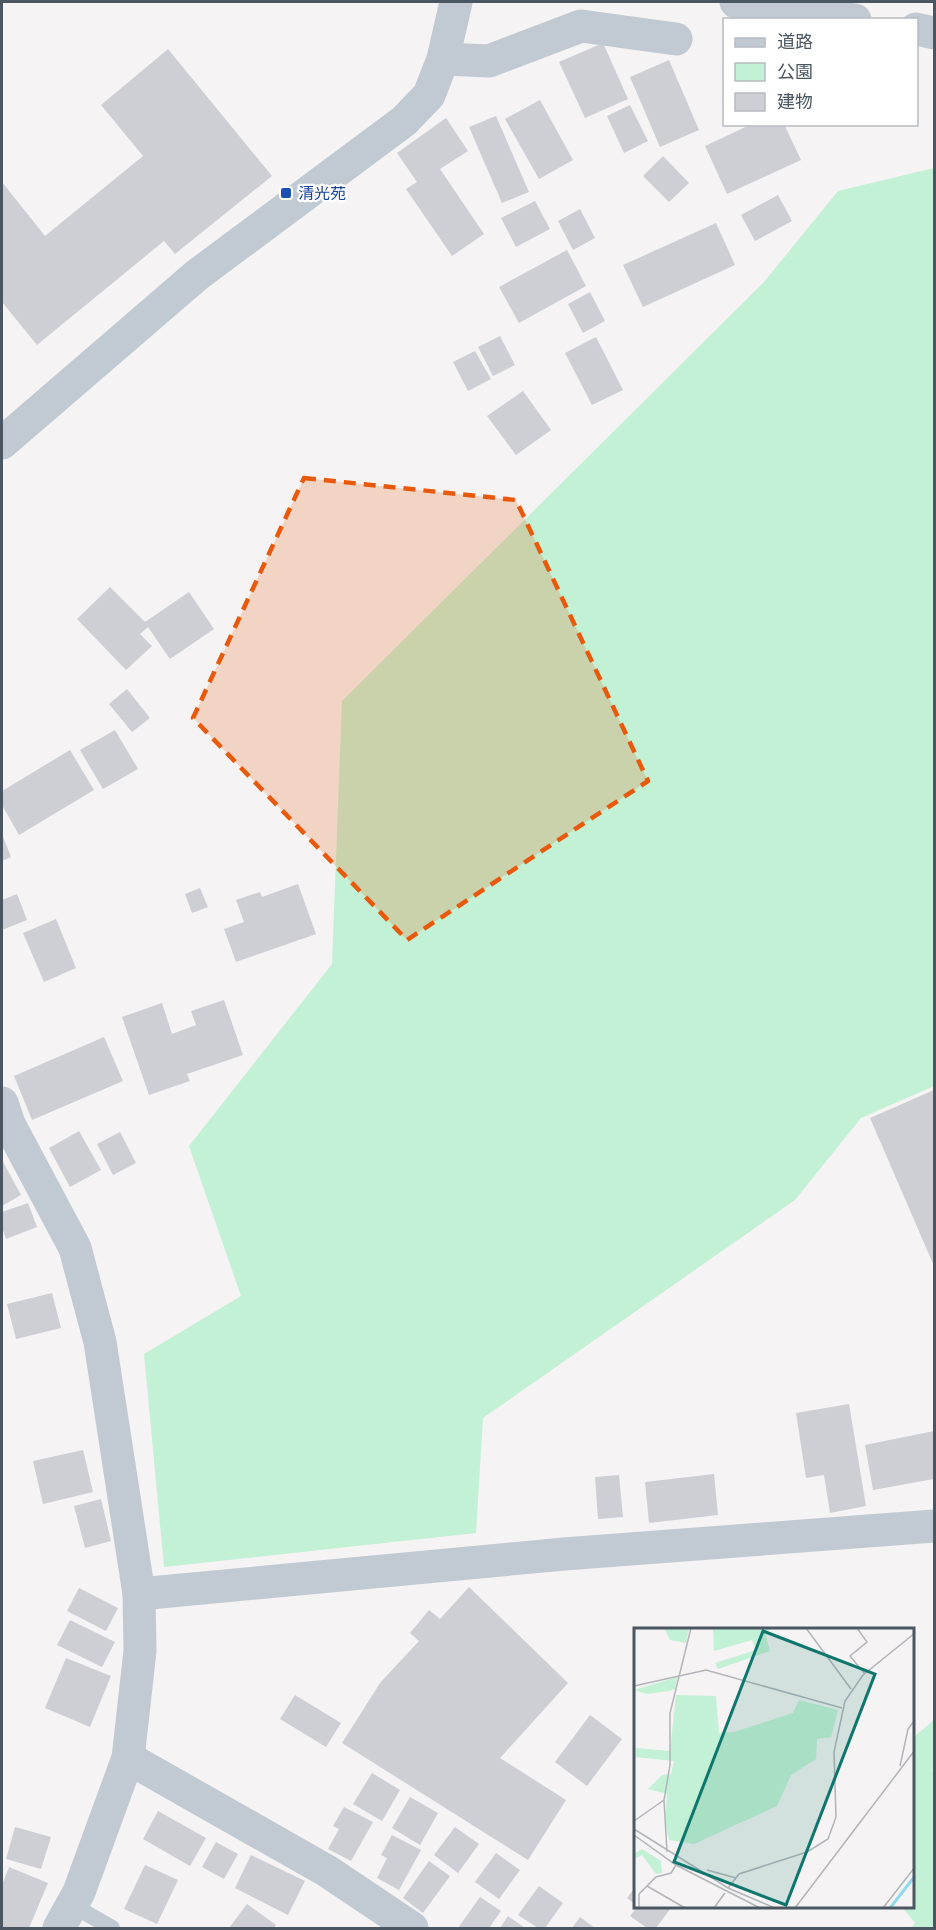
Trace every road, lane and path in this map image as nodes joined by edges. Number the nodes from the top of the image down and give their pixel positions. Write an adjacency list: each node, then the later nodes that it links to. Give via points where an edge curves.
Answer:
1 (456, 2): 7 (street)
2 (736, 2): 3 (street)
3 (842, 18)
4 (918, 29): 5 (street)
5 (934, 33)
6 (676, 39): 7 (street, via 581,26 489,61)
7 (443, 59): 8 (street, via 429,95 404,121 197,275)
8 (2, 443)
9 (2, 1103): 11 (street, via 9,1124 75,1248 100,1342)
10 (934, 1526): 11 (street, via 564,1554)
11 (139, 1594): 12 (street, via 140,1651)
12 (128, 1758): 13 (street, via 79,1892); 15 (street, via 327,1871)
13 (65, 1917): 14 (lane)
14 (112, 1929)
15 (412, 1929)

